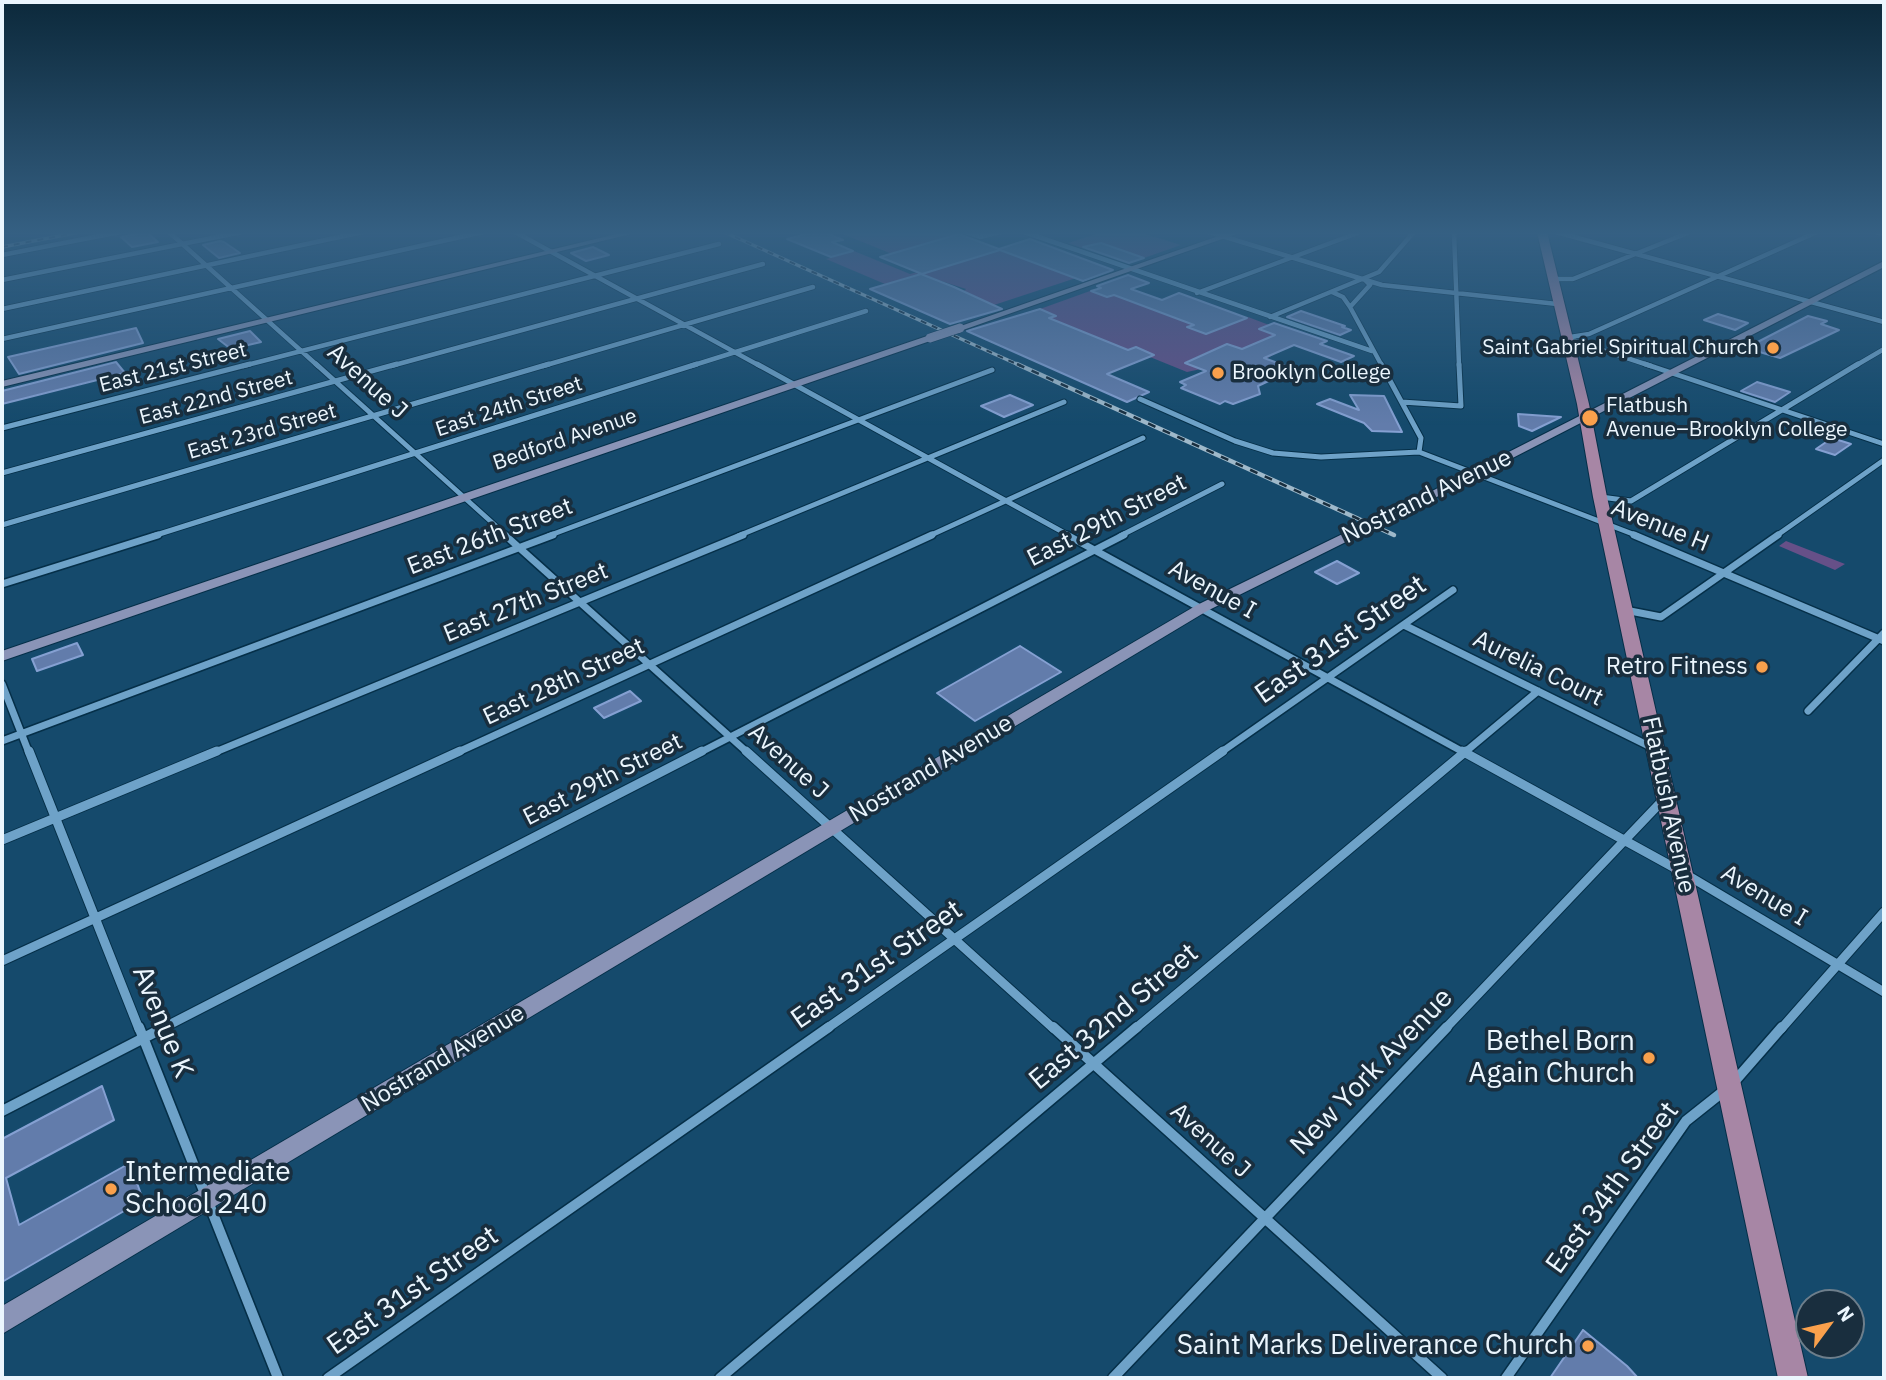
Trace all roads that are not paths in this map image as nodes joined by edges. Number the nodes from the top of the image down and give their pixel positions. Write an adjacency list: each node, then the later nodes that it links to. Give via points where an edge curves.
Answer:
1 (60, 296): 24 (street)
2 (194, 296): 31 (street)
3 (240, 296): 27 (street, Avenue J)
4 (369, 296): 27 (main road)
5 (515, 296): 33 (street, East 21st Street)
6 (633, 296): 20 (street, Avenue I)
7 (647, 296): 20 (street, East 22nd Street)
8 (780, 296): 29 (street, East 23rd Street)
9 (1051, 296): 40 (main road, Bedford Avenue, bridge)
10 (1207, 296): 26 (street)
11 (1321, 296): 26 (street)
12 (1342, 296): 23 (street)
13 (1360, 296): 23 (street)
14 (1457, 296): 43 (street, via 1461,406)
15 (1488, 296): 22 (street)
16 (1555, 296): 22 (main road, Flatbush Avenue)
17 (1673, 296): 30 (street, via 1590,334)
18 (1792, 296): 21 (street)
19 (1823, 296): 21 (main road, Nostrand Avenue)
20 (638, 299): 29 (street, Avenue I); 38 (street, East 22nd Street)
21 (1812, 302): 28 (street); 37 (main road, Nostrand Avenue)
22 (1557, 304): 30 (main road, Flatbush Avenue)
23 (1350, 307): 34 (street)
24 (2, 309)
25 (866, 311): 35 (street, East 24th Street)
26 (1269, 318): 34 (street)
27 (268, 321): 33 (street, Avenue J); 39 (main road)
28 (1884, 322)
29 (684, 324): 35 (street, Avenue I); 45 (street, East 23rd Street)
30 (1566, 338): 37 (street); 46 (main road, Flatbush Avenue)
31 (2, 340)
32 (1884, 349): 44 (street)
33 (301, 351): 38 (street, Avenue J); 48 (street, East 21st Street)
34 (1372, 351): 43 (street)
35 (735, 352): 40 (street, Avenue I); 52 (street, East 24th Street)
36 (992, 370): 47 (street, East 26th Street)
37 (1673, 374): 44 (street); 46 (main road, Nostrand Avenue)
38 (335, 382): 45 (street, Avenue J); 55 (street, East 22nd Street)
39 (2, 384)
40 (794, 384): 47 (street, Avenue I); 58 (main road, Bedford Avenue)
41 (1140, 399): 51 (street, via 1273,453 1306,457)
42 (1064, 402): 53 (street, East 27th Street)
43 (1402, 402): 51 (street, via 1421,438)
44 (1782, 410): 50 (street); 59 (street, via 1631,501)
45 (373, 416): 52 (street, Avenue J); 62 (street, East 23rd Street)
46 (1585, 418): 56 (main road, Nostrand Avenue); 59 (main road, Flatbush Avenue)
47 (859, 420): 53 (street, Avenue I); 63 (street, East 26th Street)
48 (2, 428)
49 (1143, 438): 60 (street, East 28th Street)
50 (1884, 444)
51 (1419, 452): 56 (street, Avenue H)
52 (415, 453): 58 (street, Avenue J); 66 (street, East 24th Street)
53 (928, 458): 60 (street, Avenue I); 68 (street, East 27th Street)
54 (1884, 460): 65 (street)
55 (2, 473)
56 (1474, 474): 61 (street, Avenue H); 69 (main road, Nostrand Avenue, bridge)
57 (1222, 484): 64 (street, East 29th Street)
58 (464, 497): 63 (street, Avenue J); 73 (main road, Bedford Avenue)
59 (1600, 497): 61 (main road, Flatbush Avenue)
60 (1006, 501): 64 (street, Avenue I); 74 (street, East 28th Street)
61 (1606, 524): 65 (street, Avenue H); 70 (main road, Flatbush Avenue)
62 (2, 525)
63 (519, 547): 68 (street, Avenue J); 79 (street, East 26th Street)
64 (1094, 549): 69 (street, Avenue I); 80 (street, East 29th Street)
65 (1725, 574): 70 (street, via 1661,617); 72 (street, Avenue H)
66 (2, 584)
67 (1453, 590): 71 (street, East 31st Street)
68 (580, 602): 74 (street, Avenue J); 85 (street, East 27th Street)
69 (1202, 608): 75 (street, Avenue I); 86 (main road, Nostrand Avenue)
70 (1625, 610): 82 (main road, Flatbush Avenue)
71 (1404, 625): 75 (street, East 31st Street); 77 (street, Aurelia Court)
72 (1882, 638): 78 (street)
73 (2, 656)
74 (649, 664): 80 (street, Avenue J); 91 (street, East 28th Street)
75 (1328, 677): 83 (street, Avenue I); 92 (street, East 31st Street)
76 (2, 684): 79 (street, Avenue K)
77 (1538, 691): 82 (street, Aurelia Court); 83 (street, East 32nd Street)
78 (1808, 711)
79 (21, 734): 81 (street, East 26th Street); 85 (street, Avenue K)
80 (729, 737): 86 (street, Avenue J); 96 (street, East 29th Street)
81 (2, 741)
82 (1655, 748): 84 (main road, Flatbush Avenue)
83 (1464, 752): 88 (street, Avenue I); 97 (street, East 32nd Street)
84 (1666, 797): 88 (street, New York Avenue); 89 (main road, Flatbush Avenue)
85 (55, 818): 87 (street, East 27th Street); 91 (street, Avenue K)
86 (831, 828): 92 (street, Avenue J); 100 (main road, Nostrand Avenue)
87 (2, 840)
88 (1624, 840): 89 (street, Avenue I); 101 (street, New York Avenue)
89 (1682, 872): 94 (street, Avenue I); 98 (main road, Flatbush Avenue)
90 (1884, 912): 94 (street, East 34th Street)
91 (95, 918): 93 (street, East 28th Street); 96 (street, Avenue K)
92 (954, 939): 97 (street, Avenue J); 104 (street, East 31st Street)
93 (2, 961)
94 (1839, 965): 95 (street, Avenue I); 98 (street, East 34th Street)
95 (1884, 992)
96 (142, 1038): 99 (street, East 29th Street); 100 (street, Avenue K)
97 (1093, 1064): 101 (street, Avenue J); 105 (street, East 32nd Street)
98 (1729, 1087): 108 (street, East 34th Street, via 1686,1121); 109 (main road, Flatbush Avenue)
99 (2, 1111)
100 (206, 1199): 102 (main road, Nostrand Avenue); 103 (street, Avenue K)
101 (1264, 1218): 106 (street, New York Avenue); 107 (street, Avenue J)
102 (2, 1321)
103 (278, 1378)
104 (328, 1378)
105 (720, 1378)
106 (1113, 1378)
107 (1442, 1378)
108 (1506, 1378)
109 (1793, 1378)

